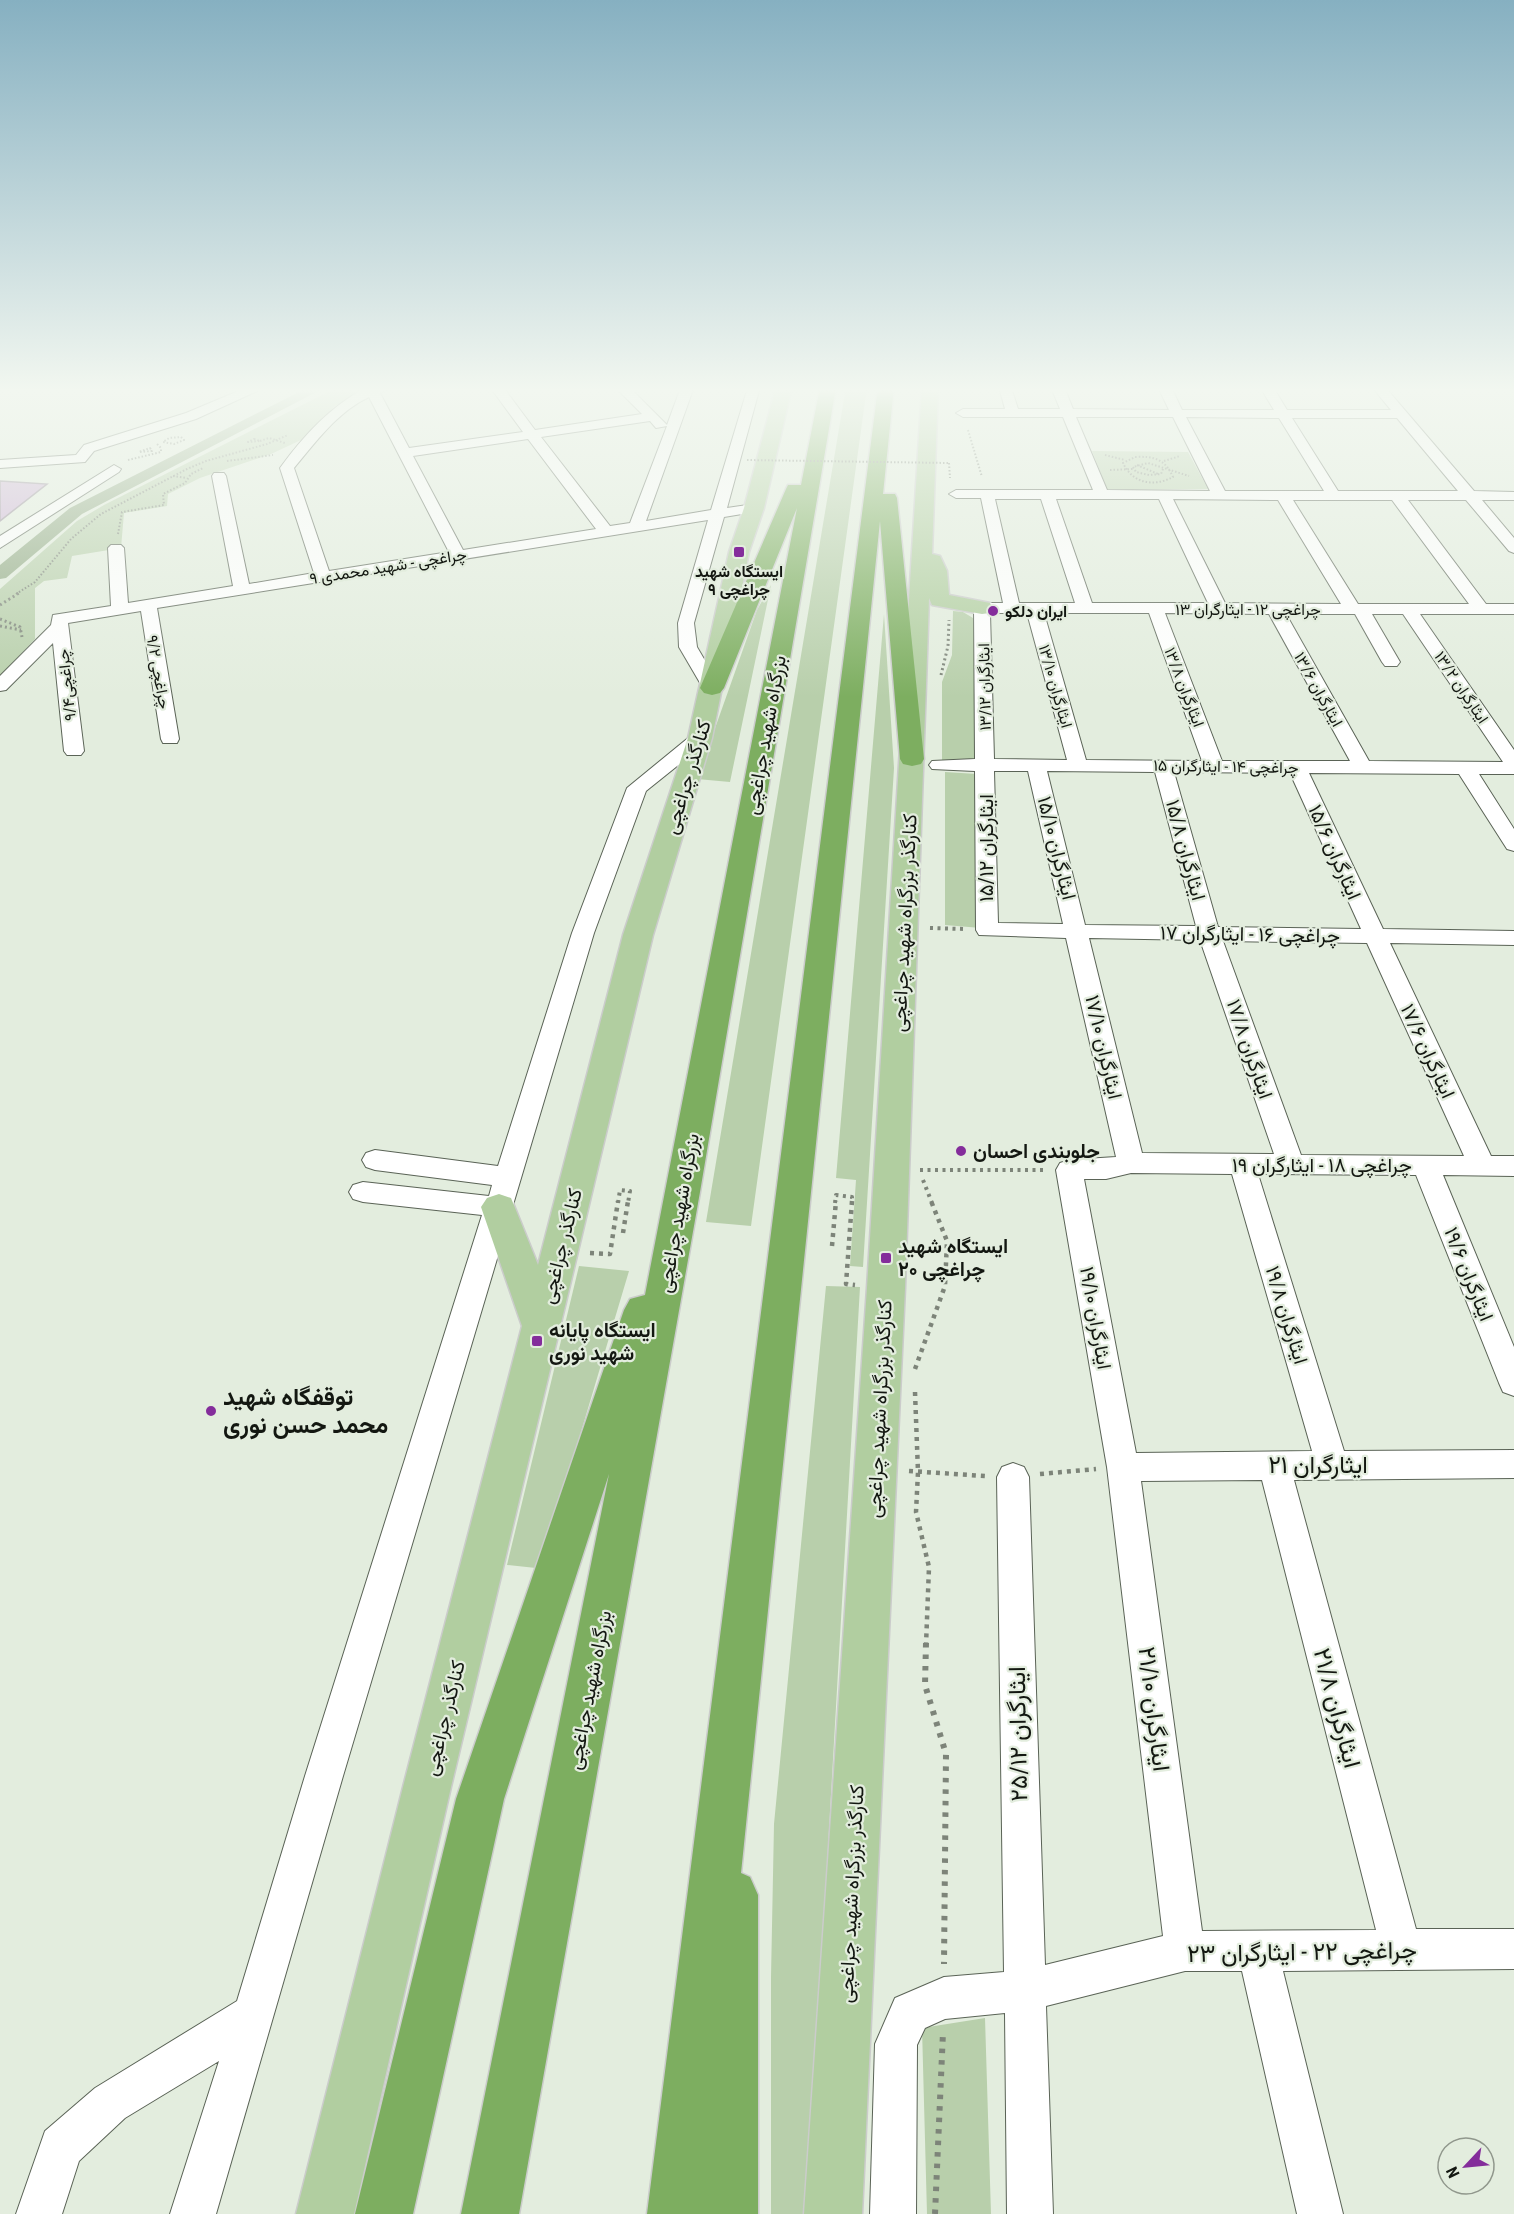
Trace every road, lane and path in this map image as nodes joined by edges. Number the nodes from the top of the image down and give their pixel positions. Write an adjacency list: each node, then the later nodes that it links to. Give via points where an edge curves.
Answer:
1 (61, 490): 37 (street)
2 (72, 490): 39 (street)
3 (145, 490): 47 (path, via 101,514 71,539 34,582)
4 (222, 490): 45 (street)
5 (294, 490): 44 (street)
6 (424, 490): 43 (street)
7 (575, 490): 38 (street)
8 (649, 490): 36 (street)
9 (724, 490): 35 (street)
10 (758, 490): 34 (main road, کنارگذر چراغچی)
11 (794, 490): 69 (highway)
12 (809, 490): 103 (highway, بزرگراه شهید چراغچی)
13 (874, 490): 119 (highway)
14 (889, 490): 73 (highway)
15 (925, 490): 40 (main road, کنارگذر بزرگراه شهید چراغچی)
16 (986, 490): 25 (path)
17 (1100, 490): 27 (street)
18 (1148, 490): 27 (street)
19 (1162, 490): 55 (street)
20 (1174, 490): 28 (street)
21 (1218, 490): 28 (street)
22 (1331, 490): 30 (street)
23 (1465, 490): 33 (street)
24 (956, 494): 25 (street)
25 (987, 494): 26 (street); 50 (street)
26 (1047, 495): 27 (street); 52 (street)
27 (1102, 495)
28 (1220, 495): 29 (street)
29 (1283, 495): 30 (street); 57 (street)
30 (1334, 495): 31 (street)
31 (1397, 496): 33 (street); 58 (street)
32 (1514, 496): 33 (street)
33 (1471, 497): 42 (street)
34 (754, 508): 35 (street, ۹ چراغچی - شهید محمدی); 69 (main road, کنارگذر چراغچی, via 740,552)
35 (717, 514): 36 (street, ۹ چراغچی - شهید محمدی); 69 (street, via 686,623 688,646)
36 (636, 527): 38 (street, ۹ چراغچی - شهید محمدی)
37 (0, 529)
38 (606, 532): 43 (street, ۹ چراغچی - شهید محمدی)
39 (0, 543)
40 (923, 547): 46 (main road, via 939,574 938,596); 73 (main road, کنارگذر بزرگراه شهید چراغچی, via 918,598)
41 (116, 548): 54 (street)
42 (1514, 548)
43 (458, 555): 44 (street, ۹ چراغچی - شهید محمدی)
44 (323, 577): 45 (street, ۹ چراغچی - شهید محمدی)
45 (242, 590): 48 (street, ۹ چراغچی - شهید محمدی)
46 (949, 603): 49 (main road); 67 (path, via 948,646)
47 (0, 605)
48 (148, 605): 54 (street, ۹ چراغچی - شهید محمدی); 71 (street, ۹/۲ چراغچی)
49 (982, 608): 50 (street, چراغچی ۱۲ - ایثارگران ۱۳); 74 (street, ایثارگران ۱۳/۱۲)
50 (1012, 608): 51 (street, چراغچی ۱۲ - ایثارگران ۱۳)
51 (1034, 608): 52 (street, چراغچی ۱۲ - ایثارگران ۱۳); 76 (street, ایثارگران ۱۳/۱۰)
52 (1085, 608): 53 (street, چراغچی ۱۲ - ایثارگران ۱۳)
53 (1155, 608): 55 (street, چراغچی ۱۲ - ایثارگران ۱۳); 78 (street, ایثارگران ۱۳/۸)
54 (120, 609): 62 (street, ۹ چراغچی - شهید محمدی)
55 (1220, 609): 56 (street, چراغچی ۱۲ - ایثارگران ۱۳)
56 (1275, 609): 57 (street, چراغچی ۱۲ - ایثارگران ۱۳); 81 (street, ایثارگران ۱۳/۶)
57 (1357, 609): 60 (street, چراغچی ۱۲ - ایثارگران ۱۳); 66 (street)
58 (1481, 609): 59 (street, چراغچی ۱۲ - ایثارگران ۱۳); 60 (street, چراغچی ۱۲ - ایثارگران ۱۳)
59 (1514, 609)
60 (1409, 610): 79 (street, ایثارگران ۱۳/۲)
61 (0, 619): 64 (path)
62 (59, 623): 68 (street); 72 (street, ۹/۴چراغچی)
63 (0, 626): 64 (path)
64 (22, 630): 65 (path)
65 (17, 645)
66 (1391, 662)
67 (939, 681)
68 (0, 686)
69 (711, 688): 70 (main road, کنارگذر چراغچی)
70 (700, 738): 102 (street, via 637,788 583,933); 108 (main road, کنارگذر چراغچی, via 638,934)
71 (170, 739)
72 (74, 751)
73 (925, 762): 74 (street, چراغچی ۱۴ - ایثارگران ۱۵); 97 (main road, کنارگذر بزرگراه شهید چراغچی)
74 (986, 765): 75 (street, چراغچی ۱۴ - ایثارگران ۱۵); 86 (street, ایثارگران ۱۵/۱۲)
75 (1036, 765): 76 (street, چراغچی ۱۴ - ایثارگران ۱۵); 87 (street, ایثارگران ۱۵/۱۰)
76 (1078, 765): 77 (street, چراغچی ۱۴ - ایثارگران ۱۵)
77 (1163, 766): 78 (street, چراغچی ۱۴ - ایثارگران ۱۵); 88 (street, ایثارگران ۱۵/۸)
78 (1215, 766): 80 (street, چراغچی ۱۴ - ایثارگران ۱۵)
79 (1514, 766): 82 (street, چراغچی ۱۴ - ایثارگران ۱۵)
80 (1297, 767): 81 (street, چراغچی ۱۴ - ایثارگران ۱۵); 89 (street, ایثارگران ۱۵/۶)
81 (1364, 769): 82 (street, چراغچی ۱۴ - ایثارگران ۱۵)
82 (1466, 769): 83 (street)
83 (1514, 845)
84 (930, 916): 85 (path)
85 (930, 928): 86 (path); 91 (path)
86 (987, 930): 87 (street, چراغچی ۱۶ - ایثارگران ۱۷)
87 (1077, 932): 88 (street, چراغچی ۱۶ - ایثارگران ۱۷); 93 (street, ایثارگران ۱۷/۱۰)
88 (1209, 933): 89 (street, چراغچی ۱۶ - ایثارگران ۱۷); 95 (street, ایثارگران ۱۷/۸)
89 (1374, 936): 90 (street, چراغچی ۱۶ - ایثارگران ۱۷); 98 (street, ایثارگران ۱۷/۶)
90 (1514, 938)
91 (929, 940)
92 (375, 1160): 102 (street)
93 (1131, 1163): 94 (street, چراغچی ۱۸ - ایثارگران ۱۹); 100 (street, چراغچی ۱۸ - ایثارگران ۱۹, via 1106,1169)
94 (1242, 1164): 95 (street, چراغچی ۱۸ - ایثارگران ۱۹); 112 (street, ایثارگران ۱۹/۸)
95 (1291, 1164): 96 (street, چراغچی ۱۸ - ایثارگران ۱۹)
96 (1425, 1165): 98 (street, چراغچی ۱۸ - ایثارگران ۱۹); 111 (street, ایثارگران ۱۹/۶)
97 (913, 1166): 100 (path); 109 (path, via 947,1241 945,1286); 116 (main road, کنارگذر بزرگراه شهید چراغچی)
98 (1482, 1166): 99 (street, چراغچی ۱۸ - ایثارگران ۱۹)
99 (1514, 1166)
100 (1069, 1170): 115 (street, ایثارگران ۱۹/۱۰)
101 (363, 1192): 102 (street)
102 (503, 1192): 108 (main road); 126 (street)
103 (683, 1192): 130 (highway, via 480,1799); 131 (highway, بزرگراه شهید چراغچی)
104 (623, 1233): 106 (path, via 630,1191 620,1190)
105 (832, 1246): 107 (path, via 836,1195 852,1197)
106 (610, 1254)
107 (846, 1284)
108 (541, 1325): 129 (main road, کنارگذر چراغچی)
109 (915, 1372)
110 (915, 1383): 117 (path)
111 (1514, 1383)
112 (1332, 1465): 113 (street, ایثارگران ۲۱); 114 (street, ایثارگران ۲۱)
113 (1514, 1465)
114 (1274, 1466): 115 (street, ایثارگران ۲۱); 121 (street, ایثارگران ۲۱/۸)
115 (1123, 1467): 118 (path); 123 (street, ایثارگران ۲۱/۱۰)
116 (875, 1470): 117 (path); 134 (main road, کنارگذر بزرگراه شهید چراغچی)
117 (918, 1472): 118 (path); 125 (path, via 916,1512 929,1567 925,1685 946,1754)
118 (1012, 1477): 124 (street, ایثارگران ۲۵/۱۲)
119 (734, 1723): 132 (highway); 133 (highway)
120 (1514, 1948): 121 (street, چراغچی ۲۲ - ایثارگران ۲۳)
121 (1401, 1950): 122 (street, چراغچی ۲۲ - ایثارگران ۲۳)
122 (1258, 1951): 123 (street, چراغچی ۲۲ - ایثارگران ۲۳); 138 (street)
123 (1185, 1952): 124 (street, چراغچی ۲۲ - ایثارگران ۲۳)
124 (1023, 1991): 125 (street, چراغچی ۲۲ - ایثارگران ۲۳); 137 (street, ایثارگران ۲۵/۱۲)
125 (944, 1998): 135 (street, چراغچی ۲۲ - ایثارگران ۲۳, via 910,2013 896,2044); 136 (path)
126 (254, 2015): 127 (street, via 110,2103 61,2147); 128 (street)
127 (39, 2214)
128 (193, 2214)
129 (325, 2214)
130 (384, 2214)
131 (490, 2214)
132 (676, 2214)
133 (729, 2214)
134 (833, 2214)
135 (892, 2214)
136 (935, 2214)
137 (1030, 2214)
138 (1320, 2214)

